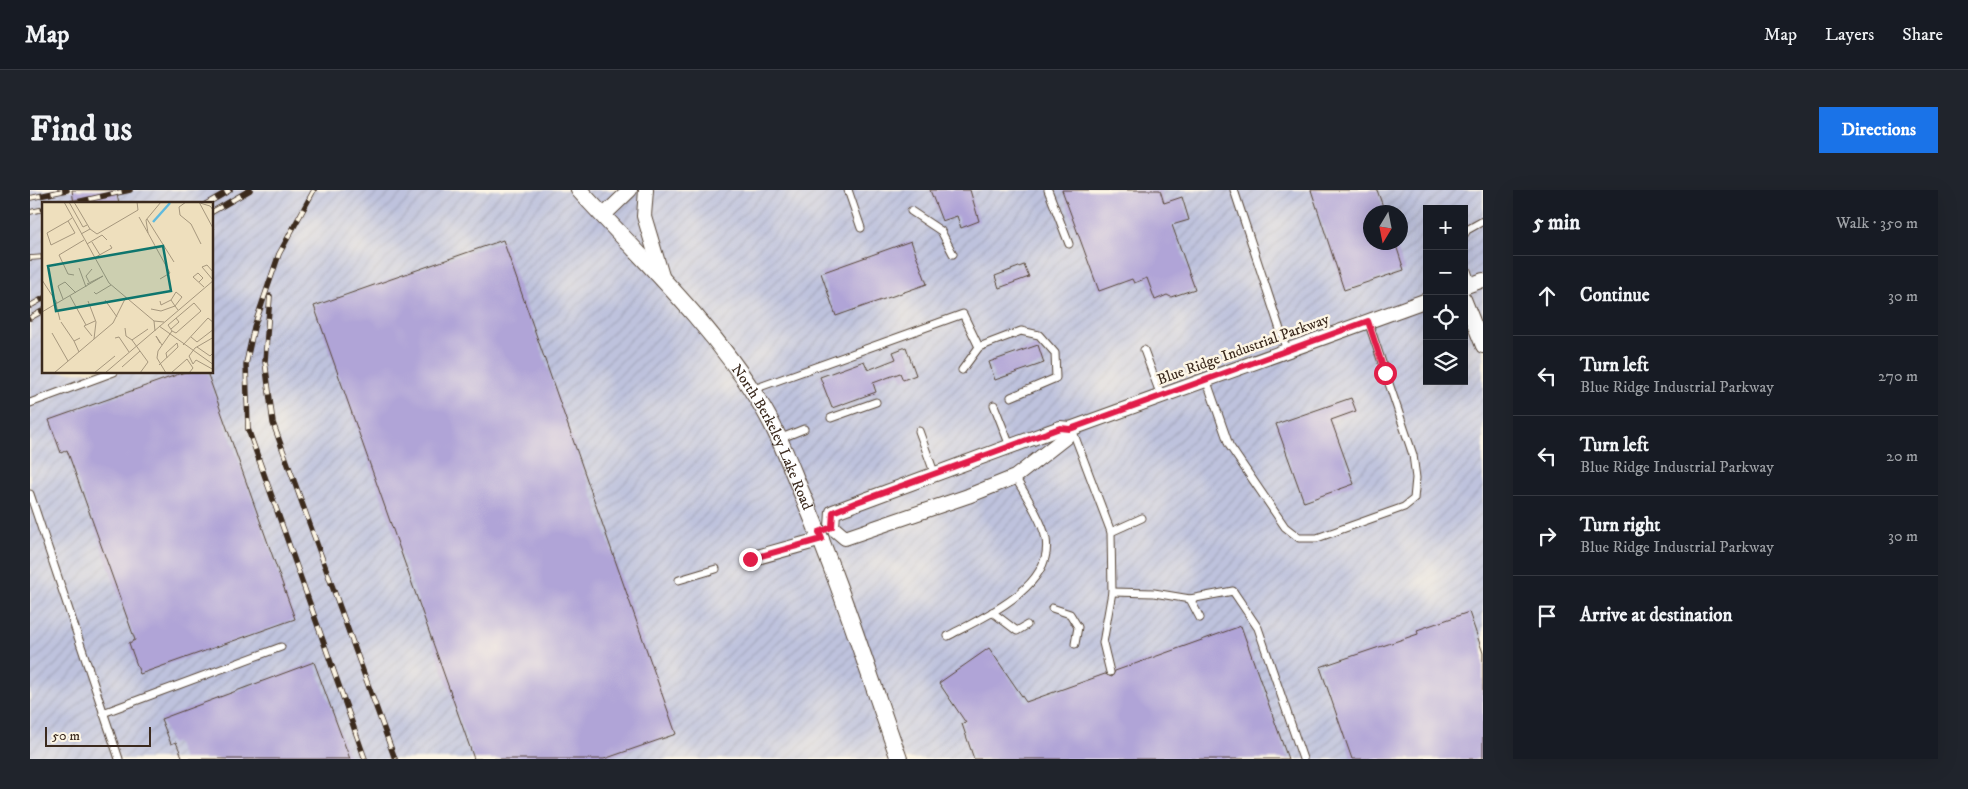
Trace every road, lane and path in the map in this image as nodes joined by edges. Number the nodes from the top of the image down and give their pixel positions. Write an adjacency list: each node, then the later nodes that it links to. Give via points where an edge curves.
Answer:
1 (579, 190): 8 (street, North Berkeley Lake Road)
2 (630, 190): 8 (street)
3 (646, 190): 15 (street, via 644,216)
4 (848, 190): 10 (lane)
5 (1048, 190): 12 (lane)
6 (1234, 190): 23 (lane)
7 (911, 212): 13 (lane, via 941,231)
8 (602, 216): 15 (street, North Berkeley Lake Road)
9 (1483, 221): 11 (lane)
10 (861, 228)
11 (1468, 229)
12 (1069, 244)
13 (953, 254)
14 (1468, 272): 16 (lane)
15 (662, 276): 27 (street, North Berkeley Lake Road, via 726,353)
16 (1473, 284)
17 (1423, 305): 19 (street, Blue Ridge Industrial Parkway)
18 (1468, 309): 20 (street)
19 (1368, 321): 23 (street, Blue Ridge Industrial Parkway); 26 (lane, via 1413,455 1414,499 1404,507 1317,538 1299,538 1285,527 1230,445)
20 (1483, 346)
21 (979, 347): 24 (lane); 27 (lane, via 963,314); 29 (lane, via 1021,331 1039,335 1055,353 1056,378)
22 (1144, 350): 28 (lane)
23 (1287, 350): 26 (street, Blue Ridge Industrial Parkway)
24 (962, 370)
25 (109, 374): 31 (lane)
26 (1206, 380): 28 (street, Blue Ridge Industrial Parkway)
27 (751, 390): 37 (street, North Berkeley Lake Road)
28 (1161, 396): 35 (street, Blue Ridge Industrial Parkway)
29 (1011, 397)
30 (876, 402): 33 (lane)
31 (30, 403)
32 (994, 405): 38 (lane)
33 (832, 418)
34 (804, 429): 37 (lane)
35 (1071, 429): 38 (street, Blue Ridge Industrial Parkway, via 1060,428); 40 (street, Blue Ridge Industrial Parkway, via 1066,437); 43 (lane)
36 (919, 431): 39 (lane)
37 (779, 439): 44 (street, North Berkeley Lake Road)
38 (1010, 446): 39 (street, Blue Ridge Industrial Parkway)
39 (935, 475): 44 (street, Blue Ridge Industrial Parkway, via 833,512)
40 (1015, 477): 44 (street, Blue Ridge Industrial Parkway, via 845,538); 51 (lane, via 1046,540 1043,565 1032,584)
41 (30, 494): 58 (lane)
42 (1142, 518): 43 (lane)
43 (1111, 532): 48 (lane)
44 (824, 533): 45 (street); 60 (street, North Berkeley Lake Road)
45 (750, 559)
46 (716, 569): 47 (lane)
47 (678, 580)
48 (1112, 592): 49 (lane, via 1154,593); 57 (lane, via 1102,643)
49 (1190, 599): 52 (lane); 61 (lane, via 1233,591 1258,628)
50 (1052, 608): 55 (lane, via 1070,614 1078,628)
51 (992, 612): 53 (lane, via 1017,631); 54 (lane)
52 (1200, 618)
53 (1027, 625)
54 (948, 636)
55 (1075, 644)
56 (281, 647): 58 (lane)
57 (1110, 672)
58 (103, 713): 59 (lane)
59 (119, 759)
60 (899, 759)
61 (1303, 759)

